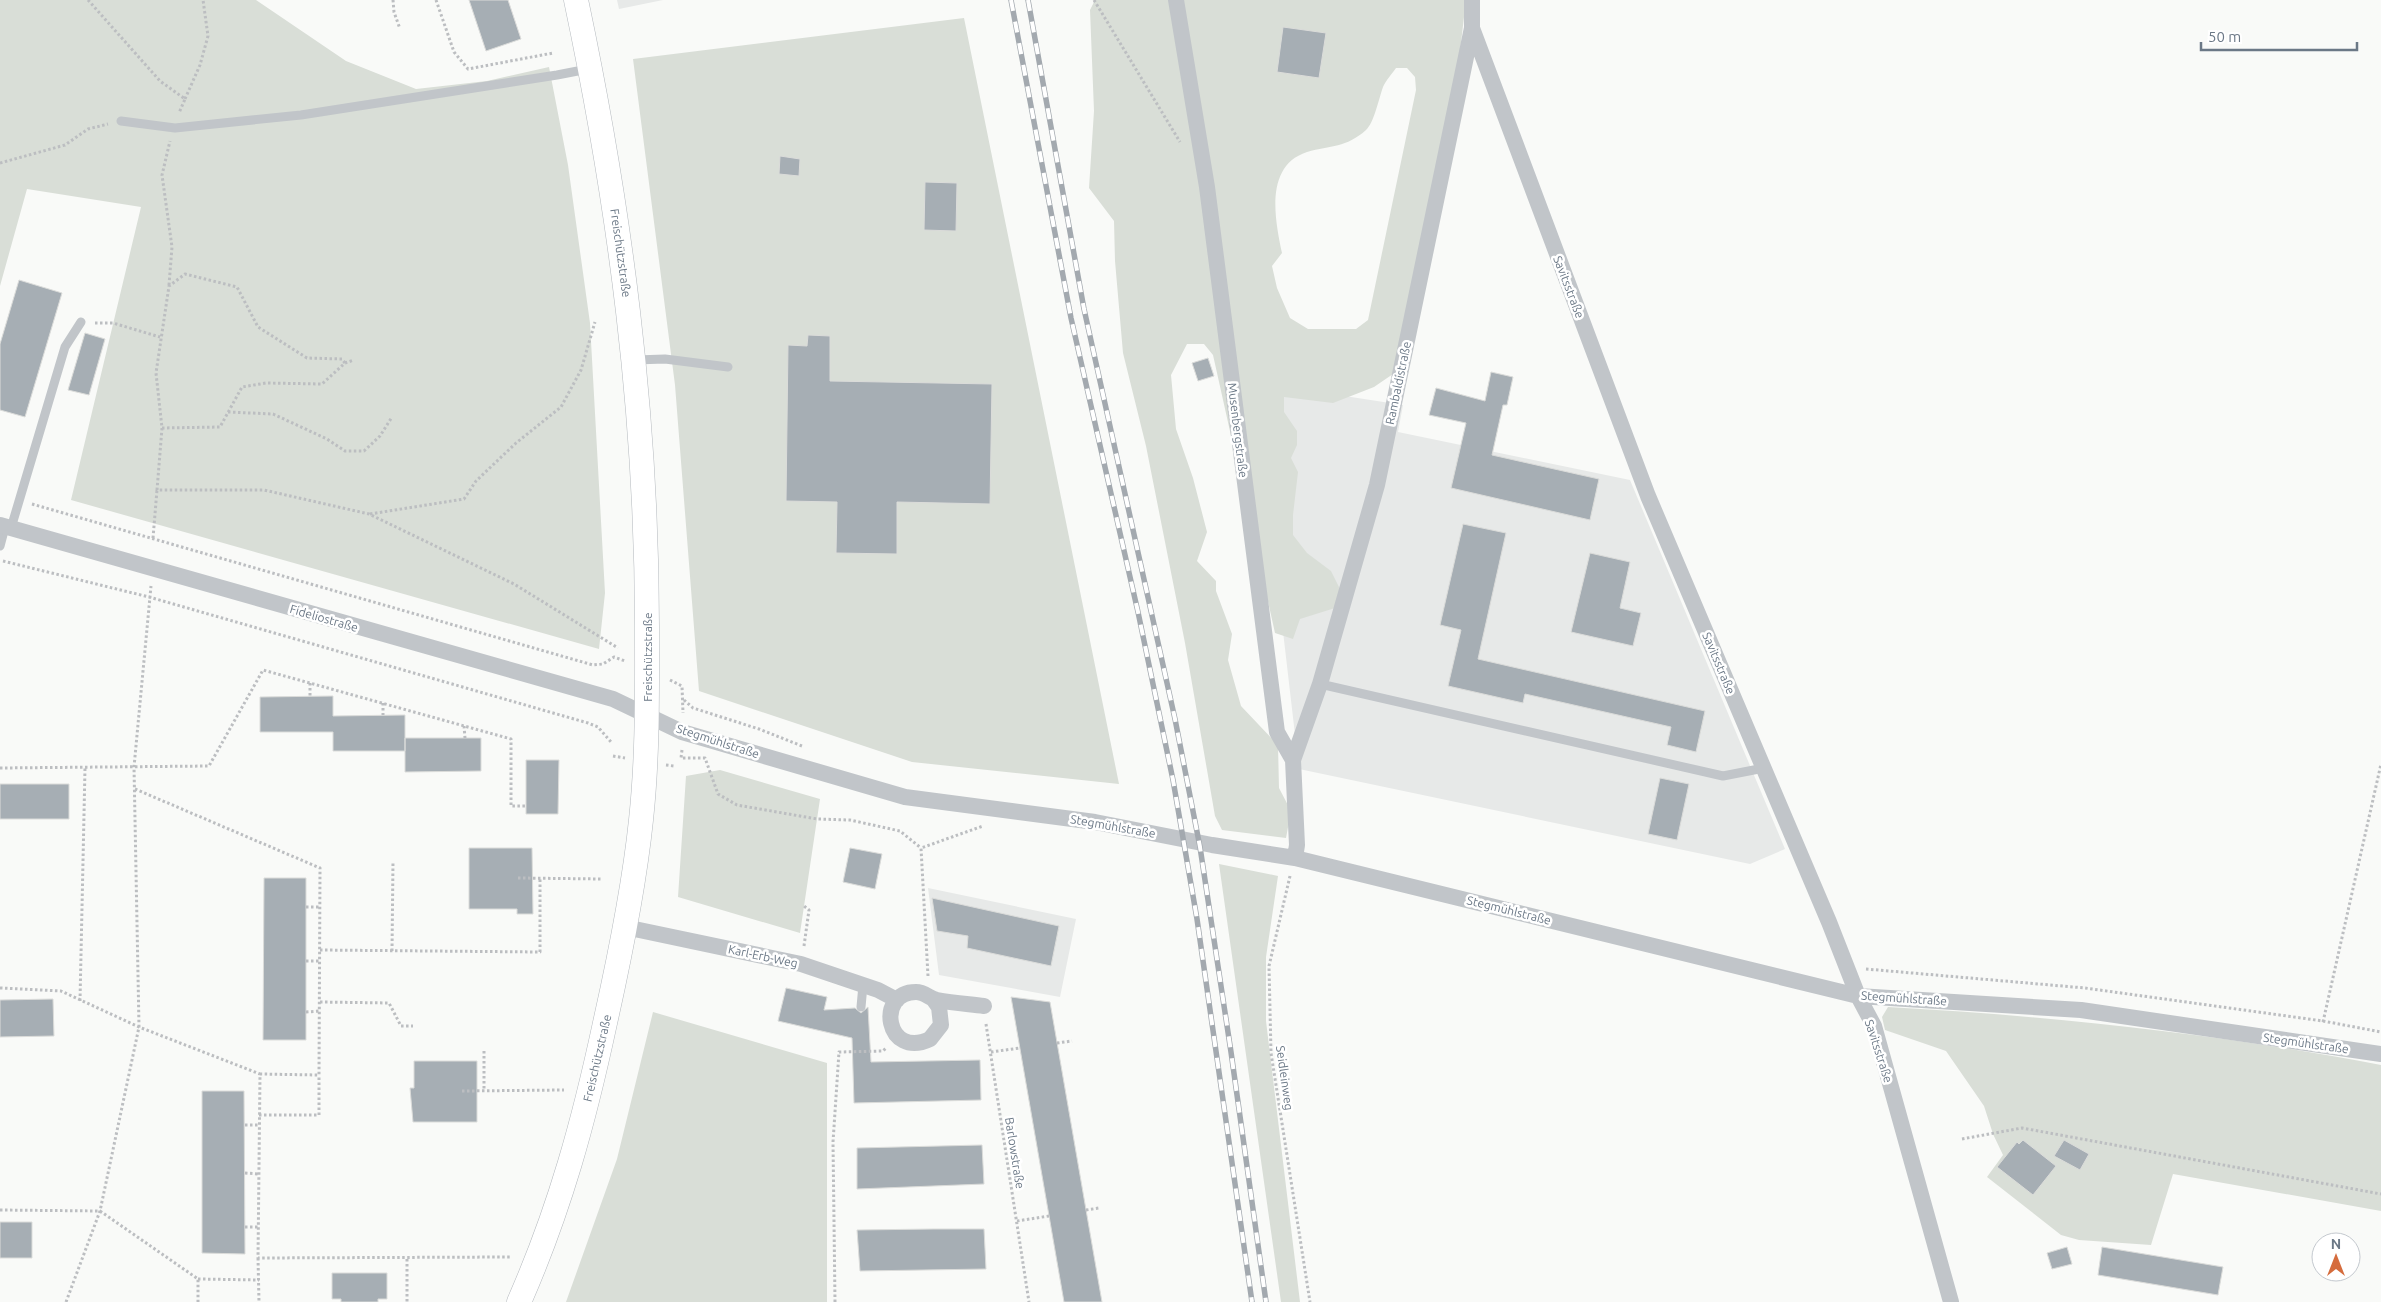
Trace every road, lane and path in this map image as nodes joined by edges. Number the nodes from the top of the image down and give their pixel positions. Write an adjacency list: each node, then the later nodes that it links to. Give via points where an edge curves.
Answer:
1 (88, 0): 13 (path, via 160,81)
2 (202, 0): 13 (path, via 208,36)
3 (393, 0): 9 (path)
4 (436, 0): 11 (path, via 454,52 468,69)
5 (576, 0): 12 (main road, Freischützstraße)
6 (1094, 0): 16 (path)
7 (1176, 0): 53 (street, Musenbergstraße, via 1207,187 1277,732)
8 (1472, 0): 10 (street, Rambaldistraße)
9 (400, 28)
10 (1472, 28): 42 (street, Rambaldistraße, via 1377,485); 58 (street, Savitsstraße, via 1648,496)
11 (553, 53)
12 (590, 68): 15 (lane, via 557,76 301,115); 24 (main road, Freischützstraße, via 618,223)
13 (185, 100): 15 (path)
14 (121, 121): 15 (lane); 17 (path, via 88,129 65,145)
15 (175, 128): 18 (path, via 162,175 172,247)
16 (1182, 145)
17 (0, 163)
18 (169, 286): 22 (path); 25 (path, via 185,274 237,287 258,327 307,358 342,359)
19 (81, 322): 31 (lane, via 66,347)
20 (595, 322): 32 (path, via 581,370 561,407 516,443 476,481 464,499)
21 (113, 323): 22 (path)
22 (160, 337): 29 (path, via 156,373)
23 (354, 360): 25 (path)
24 (635, 360): 26 (lane, via 665,359); 47 (main road, Freischützstraße, via 644,481)
25 (345, 363): 27 (path, via 322,384 266,383 242,387)
26 (728, 366)
27 (228, 412): 28 (path, via 274,414 345,451 364,451 380,436); 29 (path, via 220,427)
28 (392, 417)
29 (162, 428): 30 (path)
30 (157, 490): 32 (path, via 264,490); 34 (path)
31 (19, 500): 33 (lane); 34 (path)
32 (369, 514): 39 (path, via 514,584)
33 (5, 526): 35 (lane); 37 (street, Fideliostraße)
34 (153, 538): 40 (path, via 593,665 603,664)
35 (0, 546)
36 (0, 560): 38 (path)
37 (154, 570): 38 (path); 47 (street, Fideliostraße, via 604,697)
38 (149, 598): 50 (path, via 588,723 598,727); 55 (path)
39 (618, 648)
40 (614, 657)
41 (310, 683): 43 (path); 45 (path); 55 (path, via 264,670 210,766)
42 (1320, 684): 53 (street, Rambaldistraße); 58 (lane, via 1723,776)
43 (310, 697)
44 (684, 700): 51 (path, via 693,708 759,728)
45 (383, 703): 46 (path); 48 (path)
46 (383, 715)
47 (647, 715): 62 (street, Stegmühlstraße, via 682,732 905,797); 72 (main road, Freischützstraße, via 640,825)
48 (464, 726): 49 (path); 61 (path, via 510,739 511,806)
49 (465, 738)
50 (611, 742)
51 (805, 747)
52 (681, 758): 63 (path, via 705,758 718,794 737,805 817,819 850,820 900,831)
53 (1294, 760): 64 (street, Musenbergstraße)
54 (2381, 764): 59 (path)
55 (134, 767): 57 (path); 60 (path)
56 (0, 768): 57 (path)
57 (84, 768): 82 (path)
58 (1764, 768): 80 (street, Savitsstraße)
59 (2380, 776): 94 (path)
60 (135, 789): 71 (path, via 320,868); 90 (path)
61 (526, 806)
62 (1006, 809): 63 (path, via 997,821); 64 (street, Stegmühlstraße)
63 (921, 848): 81 (path)
64 (1295, 858): 80 (street, Stegmühlstraße); 131 (path, Seidleinweg, via 1269,966 1271,1053)
65 (393, 861): 74 (path)
66 (518, 878): 67 (path)
67 (540, 878): 68 (path); 74 (path, via 540,952)
68 (602, 879)
69 (804, 906): 77 (path, via 809,910)
70 (306, 907): 71 (path)
71 (320, 907): 73 (path)
72 (625, 927): 77 (street, Karl-Erb-Weg); 128 (main road, Freischützstraße, via 571,1166)
73 (320, 950): 74 (path); 75 (path)
74 (392, 951)
75 (320, 960): 76 (path); 84 (path)
76 (306, 961)
77 (801, 964): 78 (street, Karl-Erb-Weg)
78 (863, 985): 83 (street, Karl-Erb-Weg); 86 (lane)
79 (0, 988): 82 (path, via 61,992)
80 (1858, 996): 94 (street, Stegmühlstraße, via 2081,1010); 132 (street, Savitsstraße, via 1874,1026)
81 (930, 997): 83 (street, via 910,993); 85 (street); 91 (street, via 939,1007 941,1025 930,1040 913,1044)
82 (80, 1000): 90 (path)
83 (897, 1000): 91 (street, via 892,1007 890,1022)
84 (320, 1002): 87 (path); 89 (path, via 389,1003 401,1026)
85 (984, 1006): 97 (path, Barlowstraße)
86 (861, 1007)
87 (320, 1011): 88 (path); 100 (path)
88 (306, 1012)
89 (413, 1026)
90 (139, 1027): 99 (path); 114 (path)
91 (897, 1037): 129 (path, via 883,1051 839,1052 833,1142)
92 (1072, 1041): 93 (path)
93 (1057, 1043)
94 (2318, 1045): 98 (street, Stegmühlstraße)
95 (1020, 1048): 97 (path)
96 (484, 1051): 103 (path)
97 (991, 1052): 116 (path, Barlowstraße)
98 (2381, 1054)
99 (260, 1074): 100 (path); 104 (path)
100 (319, 1075): 104 (path, via 319,1115)
101 (564, 1090): 103 (path)
102 (462, 1091): 103 (path)
103 (484, 1091)
104 (259, 1115): 106 (path)
105 (245, 1125): 106 (path)
106 (259, 1125): 109 (path)
107 (1962, 1139): 110 (path, via 2022,1128)
108 (245, 1173): 109 (path)
109 (259, 1174): 118 (path)
110 (2381, 1194)
111 (1099, 1208): 113 (path)
112 (0, 1210): 114 (path)
113 (1086, 1210)
114 (100, 1211): 122 (path); 124 (path)
115 (1049, 1216): 116 (path)
116 (1017, 1221): 130 (path, Barlowstraße)
117 (245, 1226): 118 (path)
118 (259, 1226): 120 (path)
119 (510, 1257): 121 (path)
120 (258, 1258): 121 (path); 123 (path)
121 (407, 1258): 127 (path)
122 (198, 1279): 123 (path); 125 (path)
123 (259, 1280): 126 (path)
124 (66, 1302)
125 (198, 1302)
126 (259, 1302)
127 (407, 1302)
128 (519, 1302)
129 (835, 1302)
130 (1029, 1302)
131 (1310, 1302)
132 (1951, 1302)

